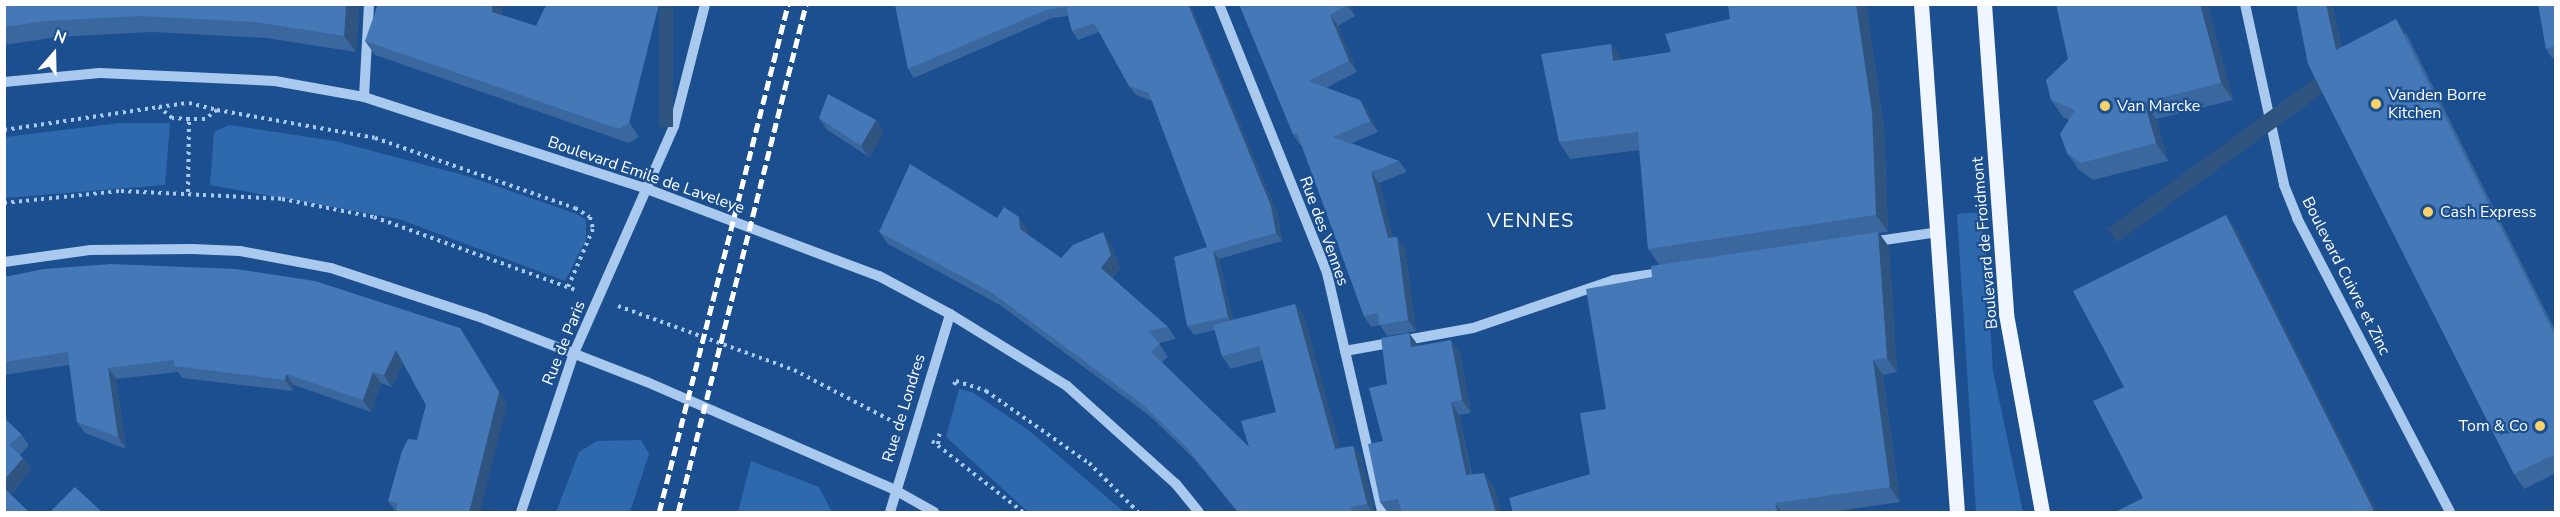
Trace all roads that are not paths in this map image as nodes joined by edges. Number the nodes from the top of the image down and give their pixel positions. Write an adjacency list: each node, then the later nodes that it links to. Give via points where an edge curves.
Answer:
1 (369, 4): 8 (street)
2 (705, 4): 9 (street, Rue de Paris, via 674,126)
3 (1219, 4): 15 (street, Rue des Vennes, via 1327,273)
4 (1922, 4): 10 (main road)
5 (1984, 4): 24 (main road, Boulevard de Froidmont, via 2006,314)
6 (2245, 4): 25 (street, Boulevard Cuivre et Zinc, via 2284,185 2297,218)
7 (4, 82): 8 (street, Boulevard Emile de Laveleye, via 100,73 189,76 275,81)
8 (364, 97): 9 (street, Boulevard Emile de Laveleye)
9 (647, 189): 14 (street, Boulevard Emile de Laveleye, via 879,276); 16 (street, Rue de Paris)
10 (1939, 232): 11 (street); 23 (main road)
11 (1858, 244)
12 (4, 262): 16 (street, via 91,250 240,251 331,268)
13 (1684, 270): 15 (street, via 1614,280 1473,328)
14 (950, 314): 17 (street, Rue de Londres); 21 (street, Boulevard Emile de Laveleye, via 1067,386 1176,484)
15 (1345, 351): 22 (street, Rue des Vennes)
16 (574, 353): 17 (street); 18 (street, Rue de Paris)
17 (895, 490): 19 (street, Rue de Londres); 20 (street)
18 (521, 513)
19 (890, 513)
20 (934, 513)
21 (1199, 513)
22 (1382, 513)
23 (1957, 513)
24 (2042, 513)
25 (2450, 513)

